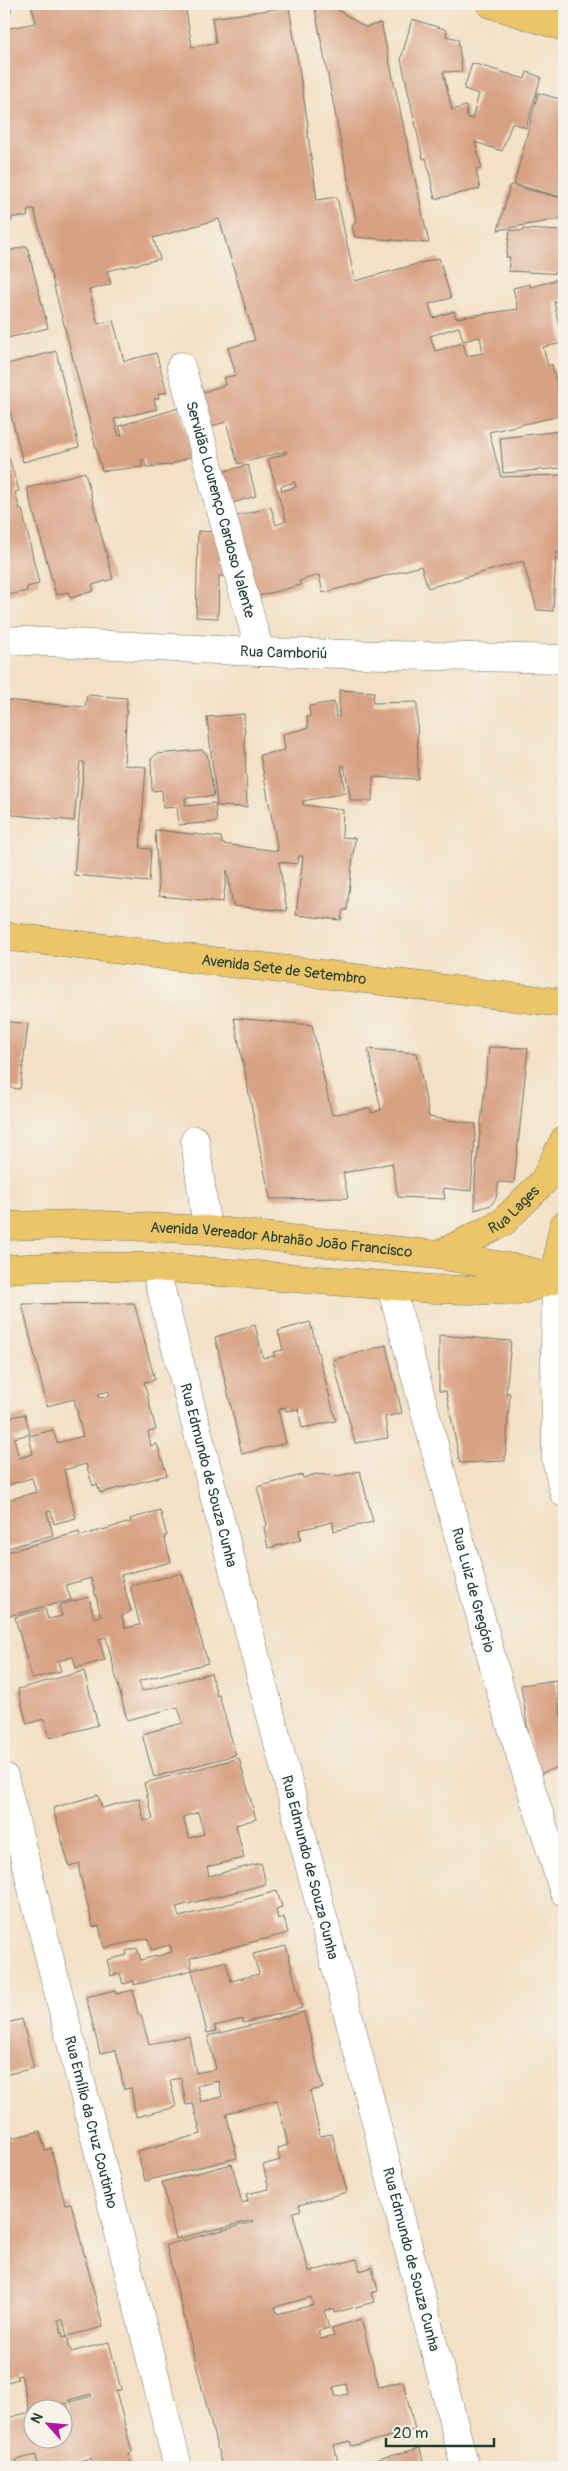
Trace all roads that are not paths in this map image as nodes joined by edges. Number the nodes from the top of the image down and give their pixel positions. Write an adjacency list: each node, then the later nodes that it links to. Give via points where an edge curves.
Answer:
1 (491, 4): 2 (main road)
2 (564, 28)
3 (181, 366): 5 (street, Servidão Lourenço Cardoso Valente)
4 (4, 640): 5 (street, Rua Camboriú)
5 (260, 652): 6 (street, Rua Camboriú)
6 (564, 659)
7 (4, 936): 8 (main road, Avenida Sete de Setembro)
8 (564, 1003)
9 (195, 1140): 14 (street)
10 (564, 1140): 15 (main road, Rua Lages, via 544,1181 502,1223)
11 (564, 1225): 18 (main road, via 560,1242)
12 (4, 1226): 13 (main road, Avenida Vereador Abrahão João Francisco)
13 (154, 1226): 14 (main road, Avenida Vereador Abrahão João Francisco); 16 (main road)
14 (207, 1230): 15 (main road, Avenida Vereador Abrahão João Francisco)
15 (438, 1255): 18 (main road, Avenida Vereador Abrahão João Francisco)
16 (155, 1267): 17 (main road); 19 (main road); 25 (street, Rua Edmundo de Souza Cunha)
17 (4, 1269)
18 (562, 1280): 19 (main road, via 519,1291); 20 (street)
19 (391, 1286): 23 (street, Rua Luiz de Gregório, via 503,1700)
20 (559, 1363): 21 (street, via 556,1460)
21 (564, 1493)
22 (4, 1777): 24 (street, Rua Emílio da Cruz Coutinho)
23 (564, 1892)
24 (178, 2467)
25 (465, 2467)

